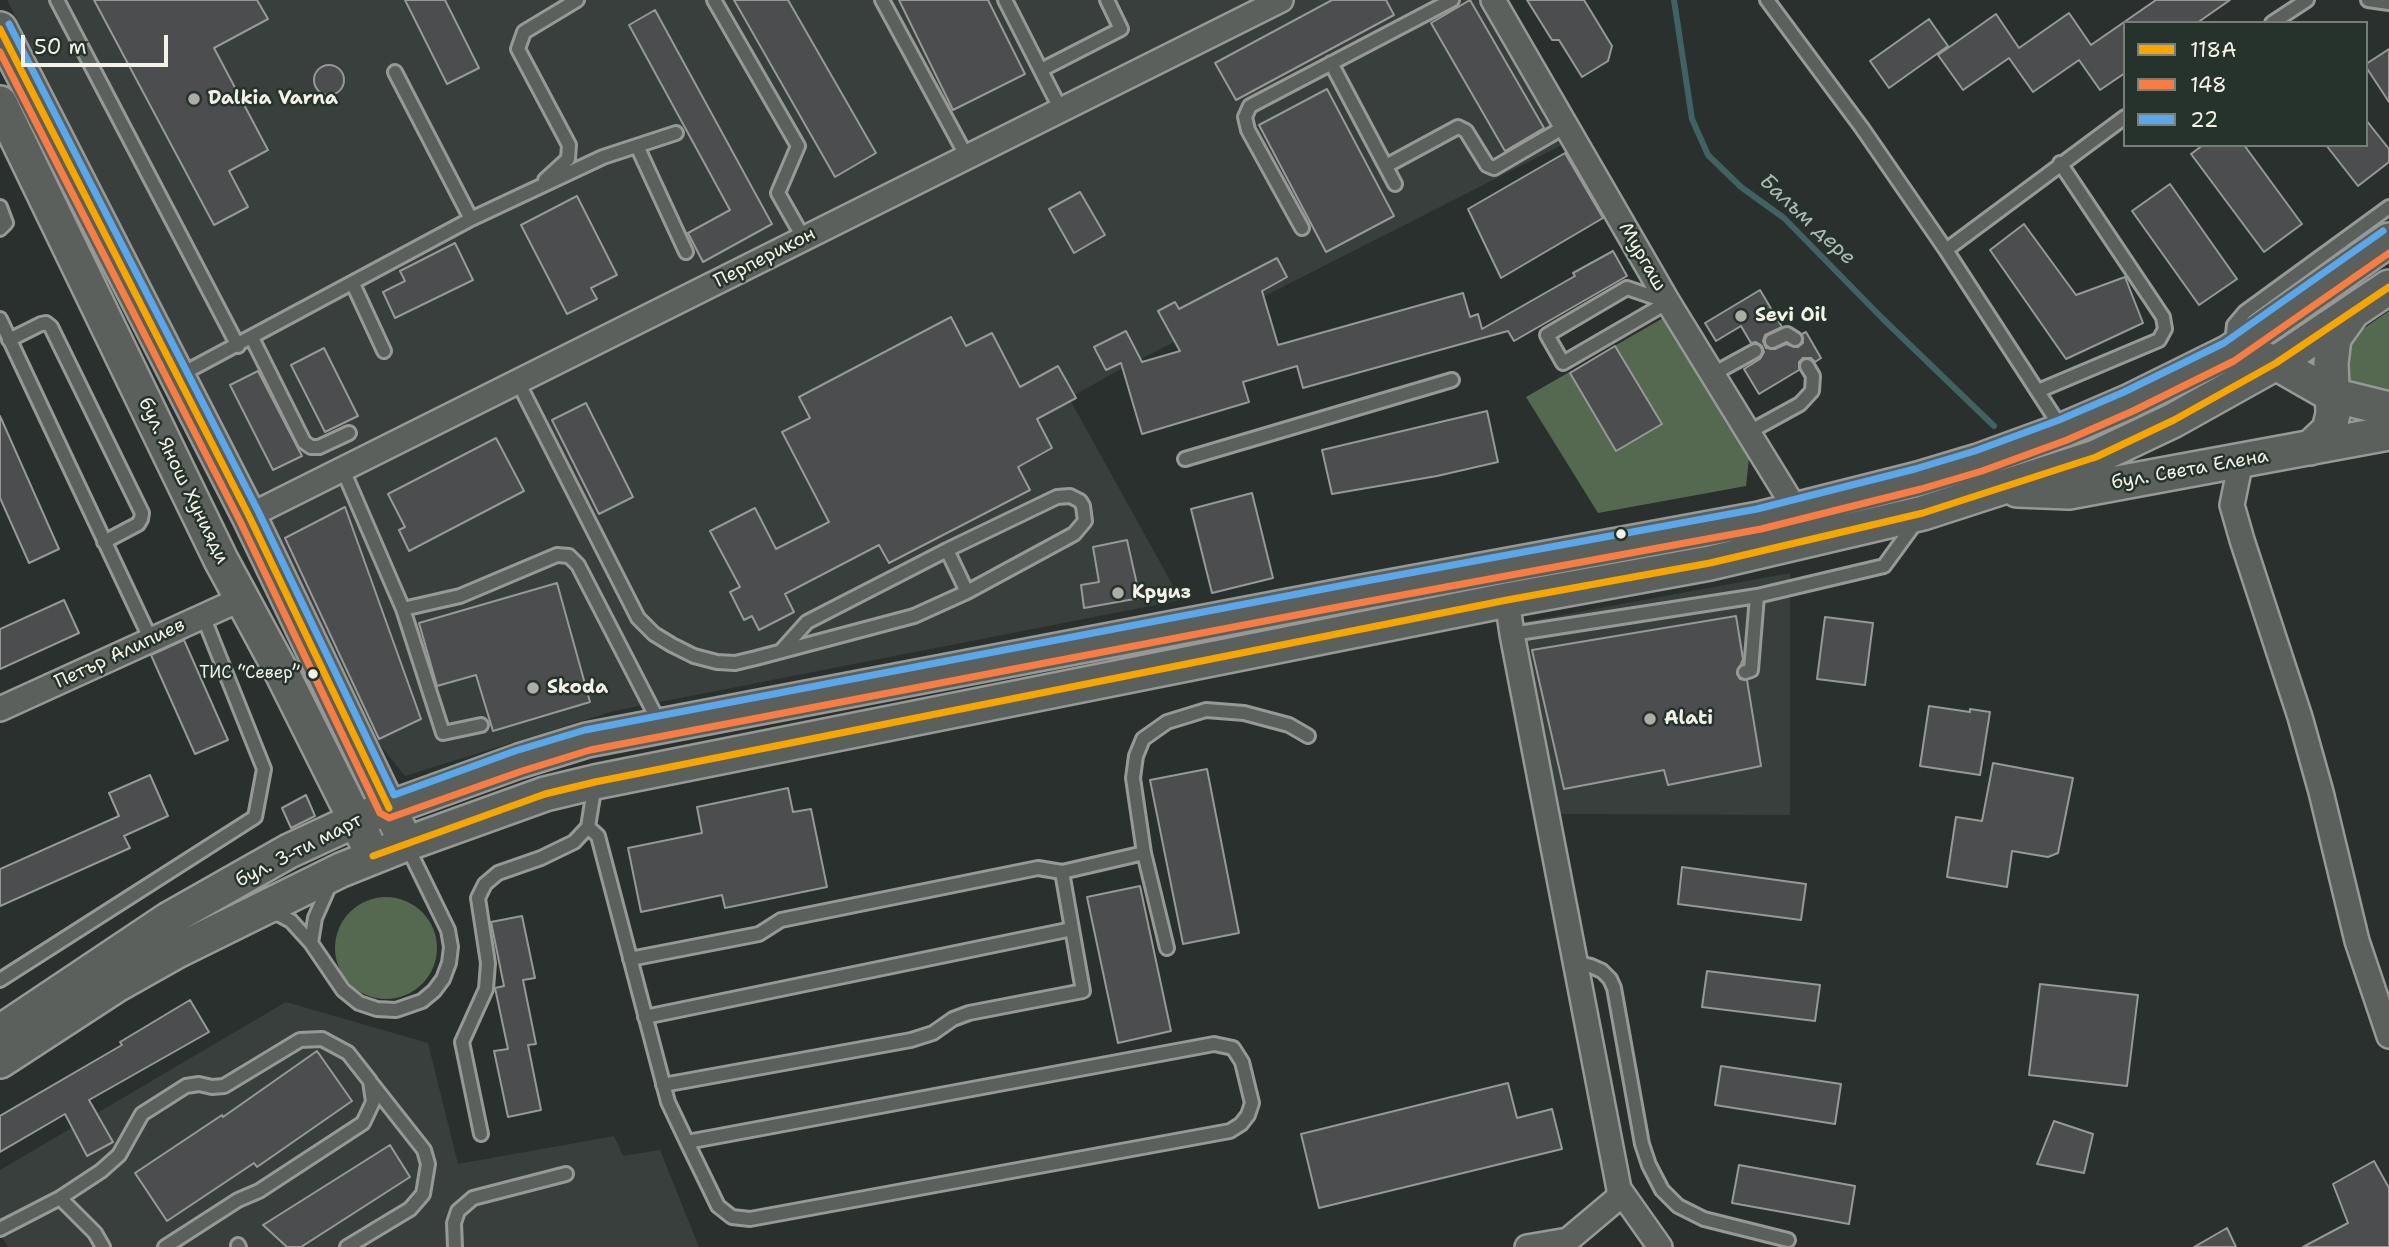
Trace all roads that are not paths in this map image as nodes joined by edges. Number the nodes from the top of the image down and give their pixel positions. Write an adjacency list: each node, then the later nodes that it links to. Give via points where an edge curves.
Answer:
1 (57, 0): 49 (lane)
2 (577, 0): 30 (lane, via 523,32 518,49 569,145 568,159)
3 (714, 0): 36 (lane, via 798,146 778,193)
4 (883, 0): 26 (lane)
5 (1005, 0): 18 (lane)
6 (1107, 0): 18 (lane, via 1121,29)
7 (1281, 0): 21 (street, Перперикон)
8 (1452, 0): 17 (lane)
9 (1493, 0): 23 (street, Мургаш)
10 (1784, 0): 14 (lane)
11 (2307, 0): 15 (lane)
12 (2368, 0): 13 (lane)
13 (2389, 3)
14 (1770, 4): 38 (lane)
15 (2275, 21)
16 (0, 29): 56 (street)
17 (1331, 62): 28 (lane); 34 (lane, via 1255,102 1245,117)
18 (1041, 70): 21 (lane)
19 (395, 72): 33 (lane)
20 (0, 103): 80 (street, бул. Янош Хунияди)
21 (1062, 110): 26 (street, Перперикон)
22 (2123, 118): 27 (lane)
23 (1566, 126): 28 (lane, via 1496,168 1488,166 1466,131 1458,127); 42 (street, Мургаш)
24 (676, 133): 25 (lane)
25 (637, 146): 30 (lane); 39 (lane)
26 (967, 157): 36 (street, Перперикон)
27 (2060, 163): 38 (lane); 59 (lane, via 2163,317 2165,329 2159,340)
28 (1386, 166): 29 (lane)
29 (1395, 184)
30 (536, 189): 33 (lane)
31 (0, 207): 35 (lane, via 6,223)
32 (2389, 207): 52 (lane, via 2245,312 2234,325)
33 (471, 219): 40 (lane)
34 (1302, 228)
35 (0, 229)
36 (804, 239): 58 (street, Перперикон)
37 (2389, 240): 52 (street, бул. 3-ти март)
38 (1946, 250): 59 (lane)
39 (686, 252)
40 (352, 284): 45 (lane); 50 (lane)
41 (2389, 287): 43 (street, бул. 3-ти март)
42 (1668, 302): 42 (lane, via 1563,363 1547,335 1627,288); 55 (street, Мургаш)
43 (2351, 313): 53 (street, бул. 3-ти март); 60 (street, via 2334,338)
44 (0, 319): 47 (lane)
45 (252, 338): 49 (lane); 64 (lane, via 304,442 319,447)
46 (1795, 339): 48 (lane, via 1787,334)
47 (9, 340): 75 (lane); 75 (lane, via 41,324 51,327 142,513 138,524)
48 (1772, 341)
49 (238, 346): 56 (lane)
50 (384, 351)
51 (1755, 351): 55 (lane)
52 (2230, 351): 53 (street); 62 (street, бул. 3-ти март)
53 (2276, 363): 60 (street); 70 (street, бул. 3-ти март, via 2096,457)
54 (1807, 366): 63 (lane, via 1813,376 1812,391 1800,404)
55 (1713, 374): 63 (street, Мургаш)
56 (178, 377): 73 (street)
57 (1452, 380): 67 (lane)
58 (518, 382): 69 (street, Перперикон); 86 (lane, via 638,618 672,645 717,662 735,663)
59 (2038, 391): 62 (lane)
60 (2332, 395): 61 (street); 66 (street, via 2329,430)
61 (2389, 408)
62 (2063, 430): 71 (street, бул. 3-ти март, via 1918,479)
63 (1749, 432): 71 (street, Мургаш)
64 (349, 433)
65 (2389, 433): 66 (street, бул. Света Елена)
66 (2310, 448): 68 (street, бул. Света Елена)
67 (1185, 459)
68 (2241, 460): 70 (street, бул. Света Елена, via 2069,492); 111 (street, via 2232,505 2300,717 2357,941)
69 (343, 470): 73 (street, Перперикон); 82 (lane)
70 (1990, 489): 72 (street, бул. 3-ти март)
71 (1796, 510): 74 (street); 77 (street, бул. 3-ти март)
72 (1923, 513): 74 (street, бул. 3-ти март); 79 (lane, via 1884,566)
73 (249, 516): 94 (street)
74 (1811, 540): 81 (street, бул. 3-ти март)
75 (104, 542): 85 (lane)
76 (947, 550): 78 (lane); 78 (lane, via 1057,497 1070,496 1083,506 1085,521 1079,531); 86 (lane, via 807,622)
77 (1530, 562): 81 (street, via 1514,580); 90 (street, бул. 3-ти март)
78 (967, 592): 86 (lane, via 914,616)
79 (1757, 596): 84 (lane); 87 (lane, via 1751,670)
80 (241, 598): 83 (street, Петър Алипиев); 95 (street, бул. Янош Хунияди)
81 (1507, 600): 84 (street); 93 (street, бул. 3-ти март)
82 (403, 609): 89 (lane, via 443,733); 90 (lane, via 460,596 557,555 569,556 578,565)
83 (203, 616): 85 (street, Петър Алипиев); 108 (lane, via 264,769 255,817)
84 (1512, 634): 107 (street)
85 (151, 640): 88 (street, Петър Алипиев)
86 (781, 651)
87 (1745, 672)
88 (0, 709)
89 (481, 725)
90 (661, 726): 92 (street, бул. 3-ти март)
91 (1308, 736): 98 (lane, via 1289,725 1244,713 1206,710 1167,722 1143,739 1133,778)
92 (587, 740): 93 (street); 94 (street, бул. 3-ти март)
93 (596, 782): 96 (lane); 97 (street, бул. 3-ти март, via 545,794)
94 (389, 808): 95 (street, бул. 3-ти март); 97 (street)
95 (356, 820): 99 (street, бул. Янош Хунияди); 110 (street, бул. 3-ти март, via 289,851 169,919)
96 (588, 827): 106 (lane, via 598,836); 115 (lane, via 573,842 498,873 478,898 488,963 486,989 462,1042)
97 (406, 844): 99 (street, бул. 3-ти март); 104 (lane, via 448,930 449,963 434,991 422,1001 396,1010 359,1003 343,990)
98 (1144, 853): 101 (lane); 105 (lane)
99 (373, 856): 100 (street, бул. 3-ти март)
100 (337, 872): 102 (street, бул. 3-ти март); 104 (lane, via 315,918)
101 (1062, 872): 103 (lane); 106 (lane, via 1038,868 781,920 759,934)
102 (248, 917): 104 (lane, via 280,915); 112 (street, бул. 3-ти март, via 115,986)
103 (1072, 929): 109 (lane); 114 (lane, via 1083,991 968,1013 911,1040)
104 (311, 943)
105 (1167, 948)
106 (630, 960): 109 (lane)
107 (1575, 962): 118 (street); 121 (lane, via 1602,971 1614,988 1642,1144 1662,1190 1678,1206 1704,1219)
108 (0, 980)
109 (645, 1017): 114 (lane)
110 (0, 1031)
111 (2389, 1036)
112 (0, 1061)
113 (369, 1081): 119 (lane, via 348,1053 322,1040 299,1040 224,1086 186,1086 142,1114 119,1154); 123 (lane, via 373,1102 363,1123); 124 (lane, via 424,1150 428,1164 423,1194 410,1209)
114 (663, 1085): 116 (lane)
115 (481, 1134)
116 (687, 1142): 116 (lane, via 718,1206 732,1217 750,1219 1230,1131 1241,1124 1252,1103 1242,1062 1233,1048 1214,1044)
117 (566, 1174): 125 (lane, via 473,1198 458,1211)
118 (1619, 1189): 126 (street, via 1618,1198 1568,1240); 127 (street)
119 (60, 1198): 120 (lane); 122 (lane)
120 (0, 1229)
121 (1788, 1240)
122 (103, 1247)
123 (165, 1247)
124 (347, 1247)
125 (455, 1247)
126 (1527, 1247)
127 (1660, 1247)

